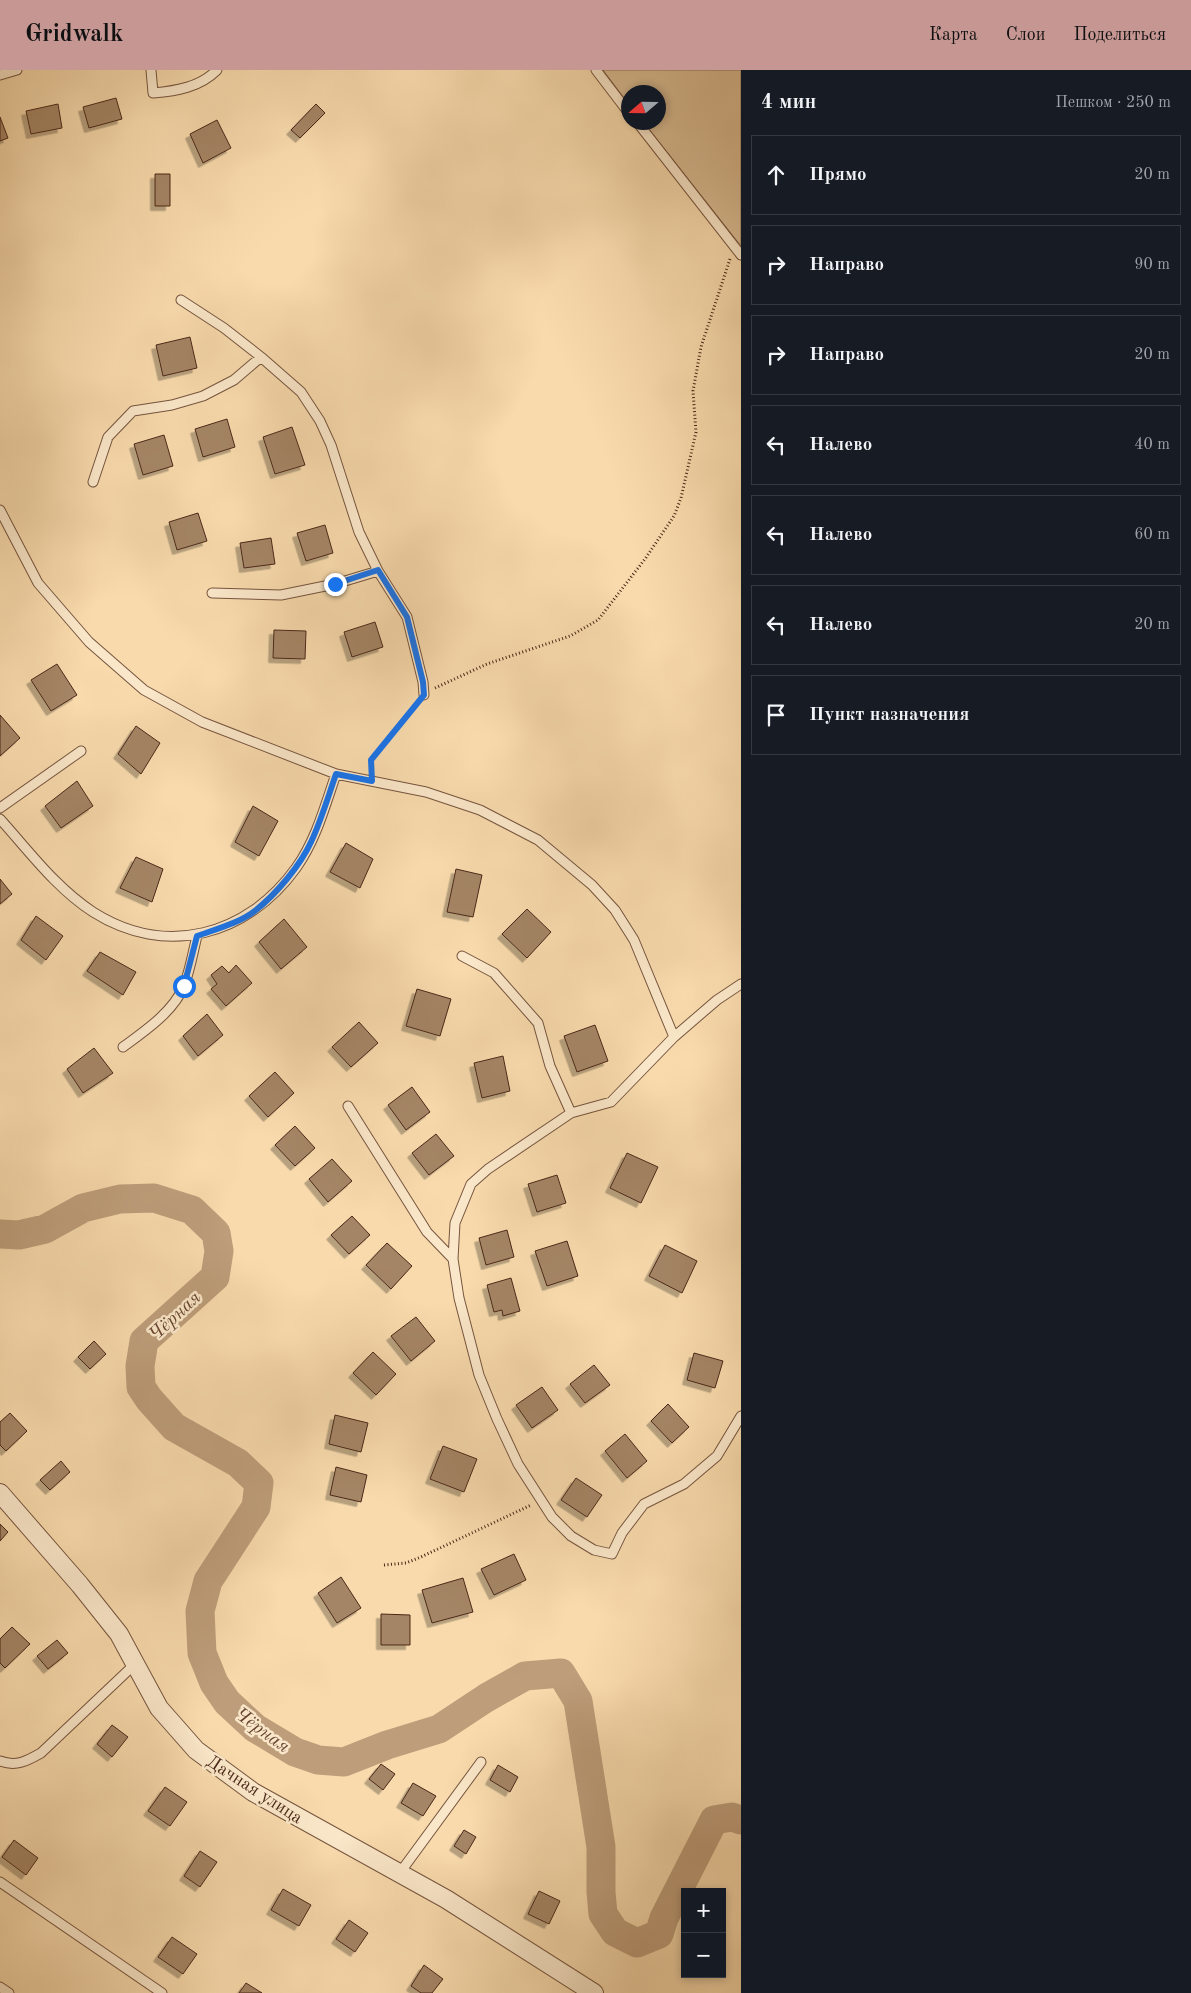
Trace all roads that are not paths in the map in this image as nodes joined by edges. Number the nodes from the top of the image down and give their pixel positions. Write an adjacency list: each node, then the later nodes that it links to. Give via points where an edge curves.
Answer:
1 (17, 70): 5 (lane)
2 (151, 70): 3 (lane, via 153,93 180,90 207,80)
3 (217, 70)
4 (596, 70): 6 (lane)
5 (0, 75)
6 (621, 103)
7 (643, 130): 8 (lane)
8 (741, 255)
9 (181, 300): 10 (lane)
10 (261, 357): 11 (lane, via 234,380 203,396 133,411 108,437); 13 (lane, via 301,392 320,421 332,445 359,532)
11 (92, 482)
12 (0, 510): 17 (lane, via 38,583 90,642 144,690 202,722)
13 (378, 570): 14 (lane, via 335,584 281,595); 15 (lane, via 407,617)
14 (212, 594)
15 (424, 695)
16 (81, 751): 18 (lane)
17 (336, 774): 20 (lane, via 311,843 295,868 255,911); 23 (lane, via 426,792 480,810 538,840 592,885 614,910 634,940)
18 (0, 808)
19 (0, 819): 20 (lane, via 56,883 93,912 128,929 162,937)
20 (197, 936): 24 (lane, via 184,986 173,1004)
21 (462, 956): 26 (lane, via 494,973 538,1023 550,1066)
22 (741, 984): 23 (lane, via 716,1000)
23 (674, 1037): 26 (lane, via 611,1102)
24 (123, 1047)
25 (348, 1106): 27 (lane, via 427,1232)
26 (571, 1113): 27 (lane, via 471,1184 455,1224)
27 (453, 1259): 28 (lane, via 459,1298 479,1375 518,1464 552,1517 571,1536 594,1550 612,1554 622,1533 644,1504 684,1484 717,1456)
28 (741, 1416)
29 (0, 1492): 30 (street, Дачная улица, via 119,1634)
30 (135, 1664): 31 (lane, via 41,1753 26,1762 10,1765); 33 (street, Дачная улица, via 159,1708 196,1750 253,1792)
31 (0, 1761)
32 (482, 1762): 33 (lane)
33 (399, 1874): 38 (street, Дачная улица, via 446,1899)
34 (0, 1882): 37 (lane)
35 (0, 1987): 36 (lane)
36 (9, 1993)
37 (162, 1993)
38 (594, 1993)

